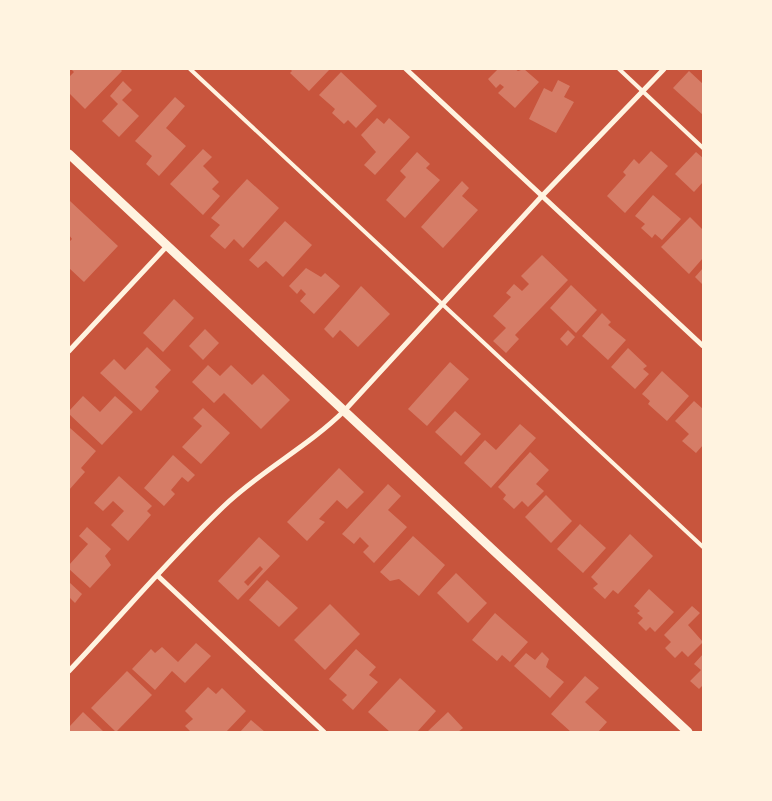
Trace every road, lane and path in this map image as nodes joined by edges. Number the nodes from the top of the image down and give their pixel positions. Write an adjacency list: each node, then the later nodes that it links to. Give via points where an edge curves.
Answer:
1 (190, 69): 10 (lane)
2 (406, 69): 8 (street)
3 (619, 69): 5 (lane)
4 (664, 69): 5 (street)
5 (643, 91): 6 (lane); 8 (street)
6 (703, 148)
7 (69, 154): 9 (street)
8 (542, 196): 10 (street); 11 (street)
9 (168, 246): 12 (street); 13 (street)
10 (443, 304): 13 (street); 14 (lane)
11 (703, 346)
12 (69, 352)
13 (345, 410): 15 (street, via 224,507); 18 (street)
14 (703, 547)
15 (158, 576): 16 (street); 17 (street)
16 (69, 671)
17 (324, 732)
18 (688, 732)

